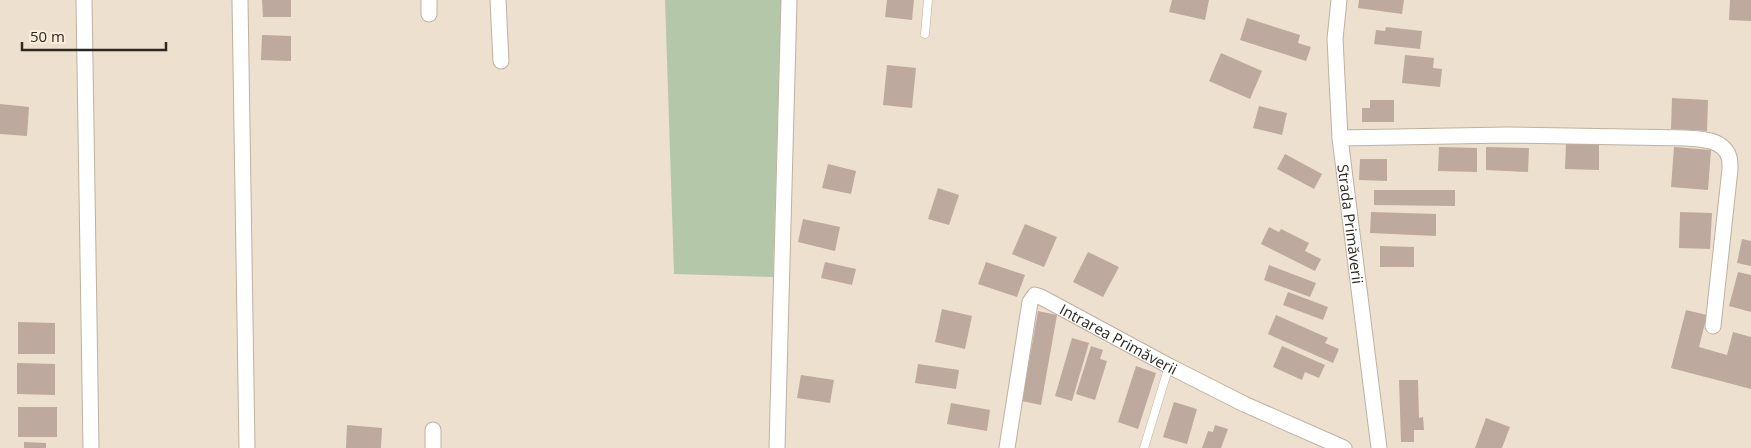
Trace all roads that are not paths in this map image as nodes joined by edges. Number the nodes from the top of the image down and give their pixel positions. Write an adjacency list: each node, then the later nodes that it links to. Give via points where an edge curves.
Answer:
1 (84, 0): 13 (street)
2 (240, 0): 14 (street)
3 (498, 0): 8 (street)
4 (789, 0): 16 (street)
5 (928, 0): 7 (lane)
6 (1339, 0): 9 (street, Strada Primăverii, via 1335,39)
7 (925, 34)
8 (500, 61)
9 (1340, 138): 10 (street, via 1507,135 1686,138 1717,144 1729,156 1730,169); 20 (street, Strada Primăverii)
10 (1713, 326)
11 (1169, 366): 17 (street, Intrarea Primăverii, via 1035,295 1030,302); 18 (lane); 19 (street, Intrarea Primăverii, via 1244,404)
12 (433, 430): 15 (street)
13 (91, 448)
14 (247, 448)
15 (433, 448)
16 (777, 448)
17 (1008, 448)
18 (1144, 448)
19 (1344, 448)
20 (1379, 448)

